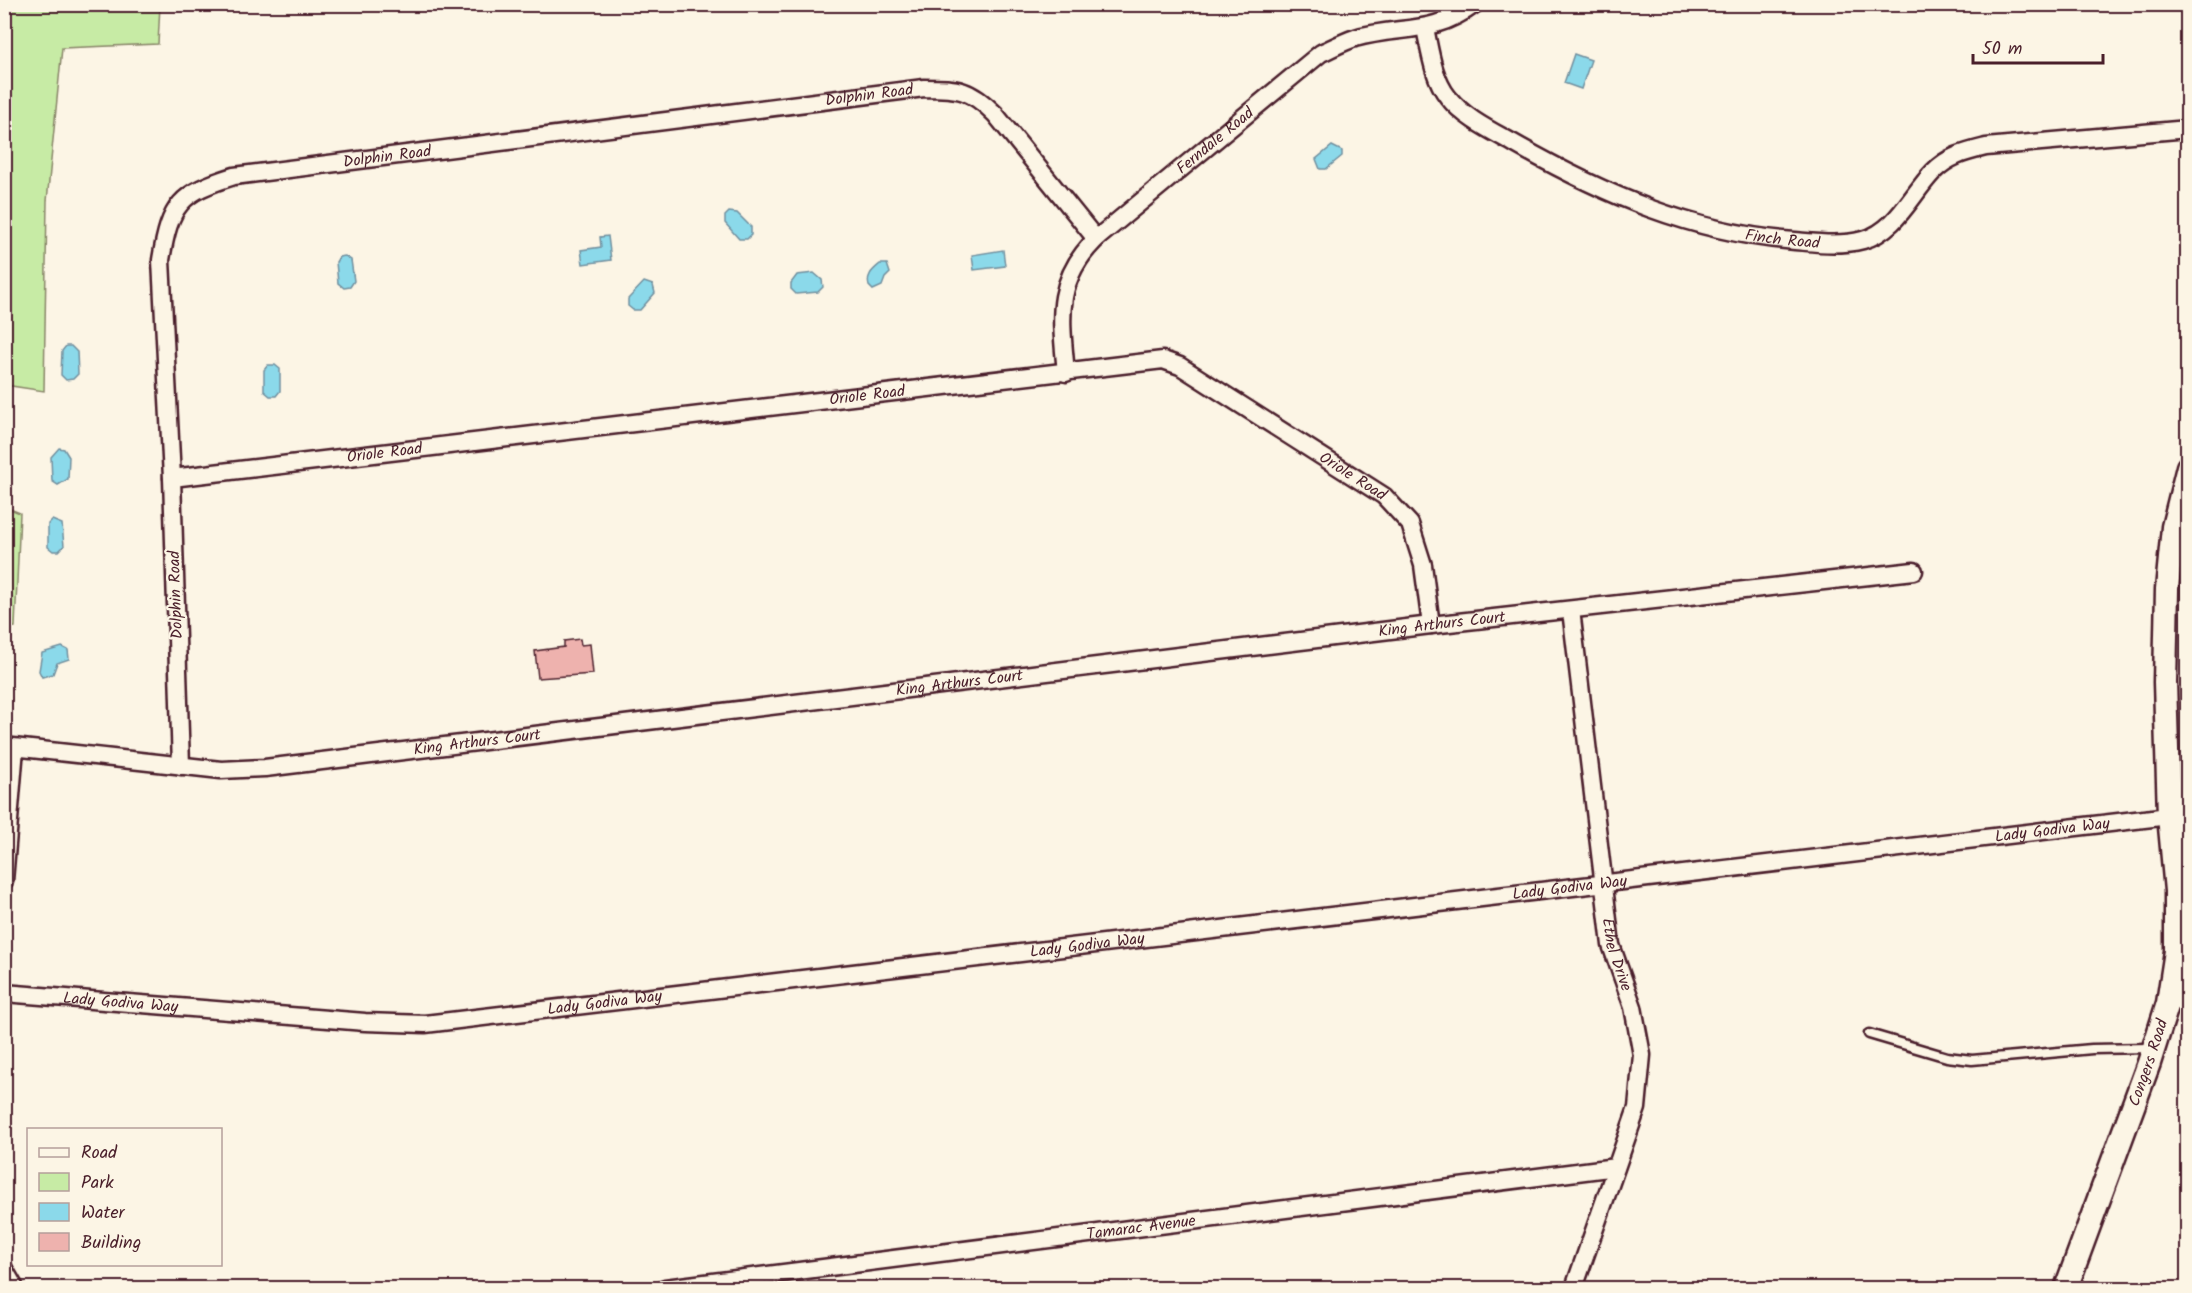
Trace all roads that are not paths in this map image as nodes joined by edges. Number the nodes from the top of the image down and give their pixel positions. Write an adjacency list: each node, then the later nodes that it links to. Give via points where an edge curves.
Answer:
1 (1475, 4): 2 (street, Ferndale Road, via 1457,17)
2 (1425, 28): 3 (street, Finch Road, via 1435,71 1448,97 1476,122 1622,200 1693,224 1766,239 1835,245 1865,239 1893,222 1934,170 1955,155 1986,147); 4 (street, Ferndale Road, via 1356,38 1321,52)
3 (2187, 129)
4 (1096, 239): 5 (street, Ferndale Road, via 1079,256 1066,282 1061,312); 7 (street, Dolphin Road, via 995,114 976,96 950,88 924,88 234,176 183,198 166,226 161,260)
5 (1066, 373): 7 (street, Oriole Road); 10 (street, Oriole Road, via 1147,360 1180,366 1384,496 1410,524 1424,565)
6 (2187, 467): 13 (street, Congers Road, via 2173,527 2167,589 2165,682)
7 (172, 478): 12 (street, Dolphin Road)
8 (1914, 571): 9 (street, King Arthurs Court)
9 (1571, 610): 10 (street, King Arthurs Court); 15 (street, Ethel Drive)
10 (1431, 625): 12 (street, King Arthurs Court, via 277,767 220,770)
11 (10, 747): 12 (street, King Arthurs Court); 14 (street)
12 (181, 766)
13 (2178, 817): 15 (street, Lady Godiva Way); 18 (street, Congers Road, via 2176,951 2168,1003)
14 (4, 881)
15 (1602, 885): 16 (street, Lady Godiva Way, via 424,1024); 19 (street, Ethel Drive, via 1611,945 1633,1007 1642,1055 1637,1107)
16 (4, 993)
17 (1869, 1034): 18 (lane, via 1947,1057 1972,1060)
18 (2154, 1048): 24 (street, Congers Road)
19 (1616, 1167): 22 (street, Tamarac Avenue); 23 (street, Ethel Drive)
20 (4, 1269): 21 (street)
21 (15, 1288)
22 (665, 1288)
23 (1574, 1288)
24 (2066, 1288)

